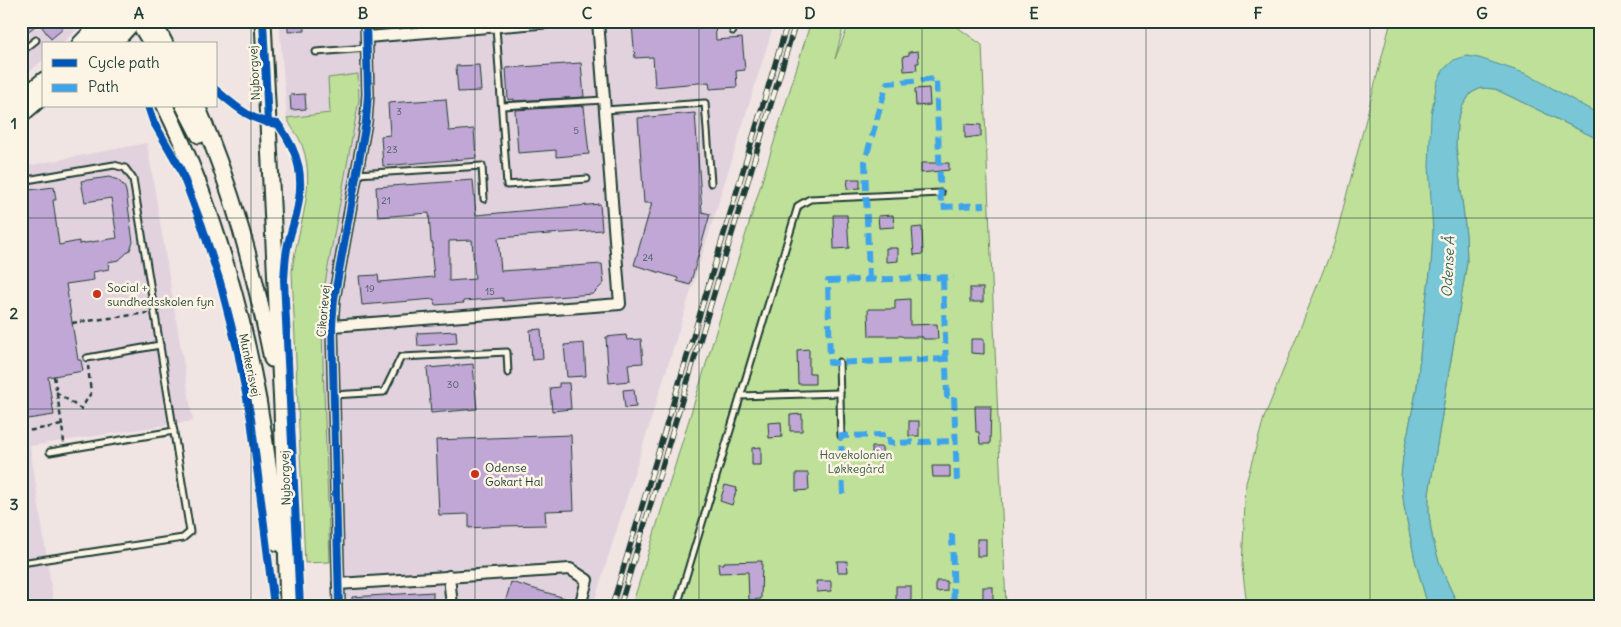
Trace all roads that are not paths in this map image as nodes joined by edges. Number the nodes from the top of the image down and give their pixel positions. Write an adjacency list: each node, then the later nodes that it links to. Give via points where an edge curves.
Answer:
1 (102, 21): 13 (main road)
2 (153, 21): 17 (main road)
3 (263, 21): 46 (main road, Nyborgvej)
4 (366, 21): 11 (street, Cikorievej)
5 (563, 21): 9 (street)
6 (598, 21): 24 (street, Cikorievej)
7 (733, 21): 10 (lane)
8 (127, 26): 14 (main road); 15 (main road); 16 (main road)
9 (496, 27): 11 (street); 26 (lane)
10 (734, 31)
11 (367, 37): 18 (street, Cikorievej)
12 (36, 40): 19 (lane)
13 (82, 42)
14 (99, 42)
15 (115, 42)
16 (149, 42)
17 (164, 42)
18 (367, 48): 20 (lane); 31 (street, Cikorievej, via 366,122)
19 (21, 52)
20 (316, 52)
21 (42, 82): 23 (main road)
22 (42, 97): 30 (main road)
23 (21, 99)
24 (605, 105): 26 (lane); 34 (lane, via 705,102); 38 (street, Cikorievej, via 620,304)
25 (42, 106): 30 (main road)
26 (502, 106): 32 (lane, via 507,185)
27 (166, 108): 53 (main road, Munkerisvej, via 206,206 242,327 263,429)
28 (185, 108): 36 (main road)
29 (198, 108): 36 (main road, Munkerisvej)
30 (21, 116)
31 (357, 174): 37 (lane, via 482,166); 38 (street, Cikorievej)
32 (586, 179)
33 (21, 181): 39 (lane, via 114,165 125,168 133,179)
34 (711, 183)
35 (941, 193): 45 (lane, via 810,199 798,206)
36 (231, 196): 46 (main road, Munkerisvej, via 247,246)
37 (484, 200)
38 (332, 326): 44 (street, Cikorievej)
39 (160, 345): 40 (lane); 47 (lane)
40 (87, 358)
41 (838, 362): 43 (lane)
42 (508, 373): 44 (lane, via 507,352 401,357 384,392)
43 (840, 393): 45 (lane); 48 (lane)
44 (332, 395): 52 (street, Cikorievej)
45 (740, 396): 57 (lane)
46 (282, 407): 53 (main road, Nyborgvej)
47 (174, 431): 49 (lane); 50 (lane, via 190,532 184,538)
48 (841, 436)
49 (50, 452)
50 (21, 563)
51 (449, 576): 52 (street); 55 (street); 56 (street, via 570,569 587,580)
52 (338, 584): 54 (street, Cikorievej)
53 (287, 606)
54 (339, 606)
55 (452, 606)
56 (580, 606)
57 (677, 606)

